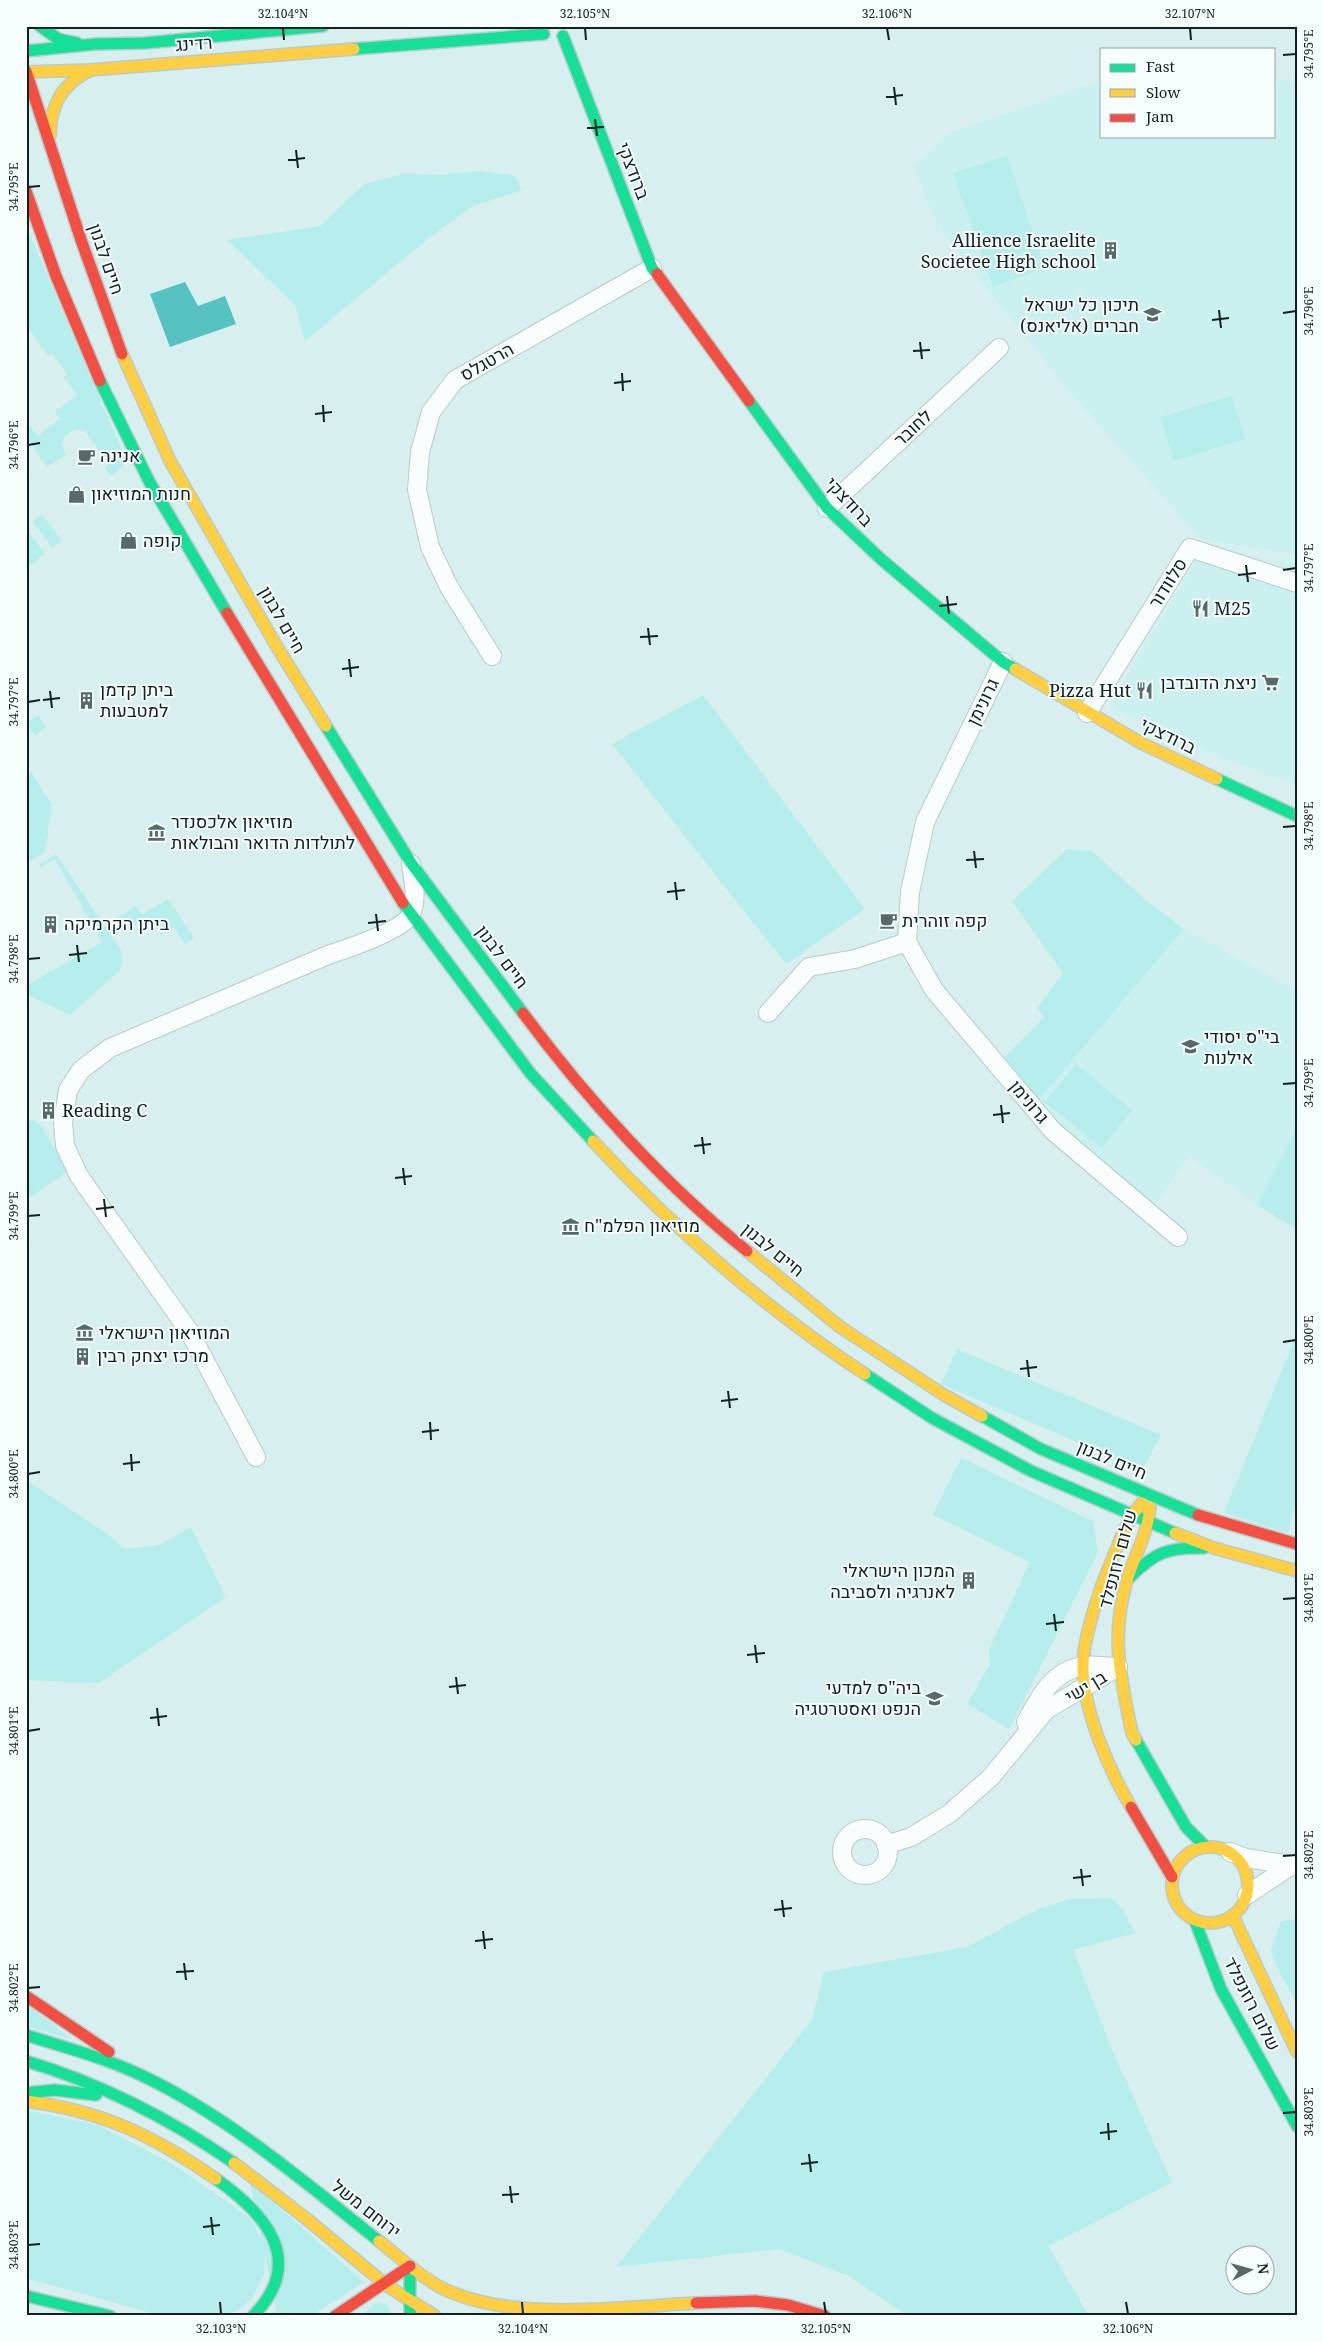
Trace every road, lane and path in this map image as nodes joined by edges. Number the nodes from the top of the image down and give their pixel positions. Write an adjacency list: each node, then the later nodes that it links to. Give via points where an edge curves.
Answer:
1 (40, 26): 8 (main road, via 58,39)
2 (323, 26): 4 (main road, רדינג)
3 (575, 27): 6 (main road)
4 (279, 29): 7 (main road, רדינג)
5 (540, 30): 6 (main road, רדינג, via 557,38); 10 (main road, רדינג)
6 (563, 36): 15 (main road, ברודצקי)
7 (145, 43): 8 (main road, רדינג); 10 (main road, via 137,58)
8 (96, 44): 9 (main road, רדינג)
9 (26, 51)
10 (147, 65): 11 (main road, רדינג)
11 (90, 70): 12 (main road, רדינג); 13 (main road, via 73,78 58,94 50,119)
12 (26, 72): 13 (main road, חיים לבנון)
13 (50, 147): 23 (main road, חיים לבנון, via 120,351 170,461 277,648)
14 (26, 191): 24 (main road, via 82,340 134,456)
15 (652, 268): 17 (main road, ברודצקי); 19 (street, הרטגלס, via 455,380 431,412 420,452 417,490 430,546 449,587)
16 (999, 348): 17 (street, לחובר)
17 (827, 508): 20 (main road, ברודצקי, via 882,560)
18 (1297, 583): 21 (street, סלוודור, via 1190,548)
19 (492, 656)
20 (1003, 662): 21 (main road, ברודצקי); 25 (street, גרונימן, via 925,822 910,892)
21 (1087, 713): 22 (main road, ברודצקי, via 1141,743)
22 (1297, 816)
23 (411, 863): 24 (street, via 415,895); 29 (main road, חיים לבנון, via 558,1060 638,1149 724,1233 840,1327 944,1395 1041,1449)
24 (410, 916): 28 (street, via 365,942 110,1048 82,1070 68,1090 63,1123 65,1146 79,1176 189,1331); 30 (main road, via 531,1074 615,1165 705,1250 820,1344 932,1418 1031,1471)
25 (907, 942): 26 (street, via 855,959 809,967); 27 (street, גרונימן, via 934,990 1053,1131)
26 (768, 1013)
27 (1178, 1237)
28 (256, 1457)
29 (1150, 1495): 32 (main road, שלום רוזנפלד); 33 (main road, שלום רוזנפלד); 35 (main road, חיים לבנון, via 1211,1520)
30 (1093, 1497): 31 (main road); 32 (main road)
31 (1102, 1513)
32 (1131, 1515): 33 (main road); 37 (main road, שלום רוזנפלד)
33 (1148, 1523): 36 (main road); 39 (main road, שלום רוזנפלד)
34 (1109, 1535): 37 (main road)
35 (1297, 1544)
36 (1214, 1548): 38 (main road); 39 (main road, via 1185,1547 1159,1551)
37 (1111, 1559): 40 (main road, שלום רוזנפלד, via 1089,1626)
38 (1297, 1571)
39 (1128, 1578): 41 (main road, שלום רוזנפלד, via 1118,1635)
40 (1083, 1666): 41 (street, בן ישי); 42 (main road, שלום רוזנפלד); 43 (street, בן ישי, via 1050,1683)
41 (1118, 1667): 42 (street, בן ישי); 45 (main road, שלום רוזנפלד, via 1132,1732 1186,1827)
42 (1084, 1688): 43 (street, בן ישי, via 1046,1710); 48 (main road, שלום רוזנפלד, via 1103,1753 1120,1789)
43 (1008, 1756): 44 (street, בן ישי, via 991,1777 949,1814 911,1837)
44 (886, 1845)
45 (1206, 1847): 46 (main road); 48 (main road, via 1184,1856)
46 (1230, 1852): 47 (street); 49 (main road, via 1245,1871)
47 (1294, 1866): 49 (street)
48 (1172, 1877): 51 (main road, via 1175,1903)
49 (1247, 1895): 50 (main road)
50 (1232, 1916): 51 (main road, via 1207,1924); 54 (main road, שלום רוזנפלד)
51 (1195, 1921): 60 (main road, שלום רוזנפלד, via 1221,1989)
52 (26, 1996): 56 (main road)
53 (26, 2035): 56 (main road, ירוחם משל, via 76,2049)
54 (1297, 2052)
55 (26, 2061): 59 (main road, via 101,2087)
56 (148, 2078): 61 (main road, ירוחם משל, via 267,2153)
57 (26, 2093): 59 (main road, via 80,2092)
58 (26, 2101): 69 (main road, via 98,2115 138,2132 191,2163 260,2214 276,2242 278,2260 270,2297)
59 (153, 2111): 62 (main road, via 252,2173)
60 (1297, 2126)
61 (410, 2266): 62 (main road); 64 (main road); 65 (main road, ירוחם משל, via 442,2288 500,2306 538,2310)
62 (385, 2282): 64 (main road); 70 (main road)
63 (26, 2296): 68 (main road)
64 (409, 2300): 71 (main road); 72 (main road)
65 (713, 2303): 73 (main road, ירוחם משל); 74 (main road, ירוחם משל, via 755,2300)
66 (26, 2305): 67 (main road)
67 (60, 2316)
68 (110, 2316)
69 (253, 2316)
70 (335, 2316)
71 (410, 2316)
72 (435, 2316)
73 (655, 2316)
74 (825, 2316)

